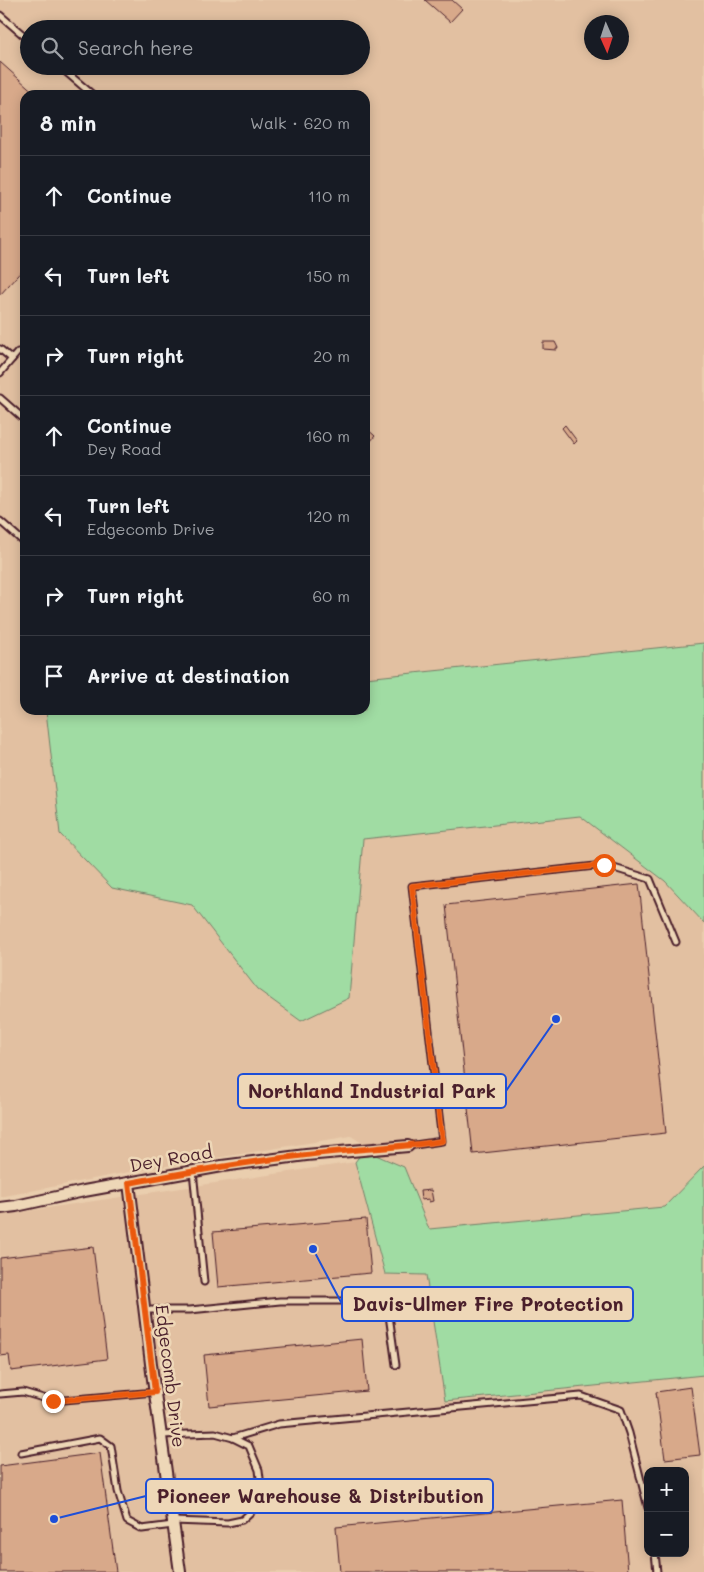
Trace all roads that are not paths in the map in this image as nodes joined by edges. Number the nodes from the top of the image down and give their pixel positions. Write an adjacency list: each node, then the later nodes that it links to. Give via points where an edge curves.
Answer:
1 (0, 15): 2 (lane)
2 (20, 32)
3 (70, 75): 4 (lane)
4 (87, 90)
5 (0, 349): 7 (lane)
6 (18, 352): 7 (lane)
7 (12, 359): 9 (lane)
8 (0, 363): 9 (lane)
9 (5, 367): 10 (lane)
10 (0, 373)
11 (0, 398): 12 (lane)
12 (20, 416)
13 (0, 521): 14 (lane)
14 (20, 539)
15 (676, 942): 16 (lane, via 650,879 604,865 412,886 442,1141)
16 (408, 1146): 17 (street, Dey Road, via 306,1155)
17 (193, 1172): 18 (street, Dey Road); 20 (lane)
18 (129, 1183): 19 (street, Dey Road); 21 (street, Edgecomb Drive)
19 (0, 1208)
20 (204, 1282)
21 (144, 1310): 22 (lane, via 190,1310 280,1302 387,1301); 23 (street, Edgecomb Drive)
22 (396, 1365)
23 (155, 1392): 24 (lane, via 53,1401 23,1392); 25 (street, Edgecomb Drive)
24 (0, 1394)
25 (161, 1435): 26 (lane, via 215,1433); 29 (street, Edgecomb Drive)
26 (233, 1438): 28 (lane, via 279,1424 581,1396 621,1410); 29 (lane, via 249,1446 259,1470 262,1495 254,1509 242,1520 228,1523)
27 (20, 1452): 29 (lane, via 100,1438 110,1446 127,1521 142,1529)
28 (644, 1492)
29 (173, 1523): 31 (street, Edgecomb Drive)
30 (655, 1557): 32 (lane)
31 (180, 1572)
32 (657, 1572)

